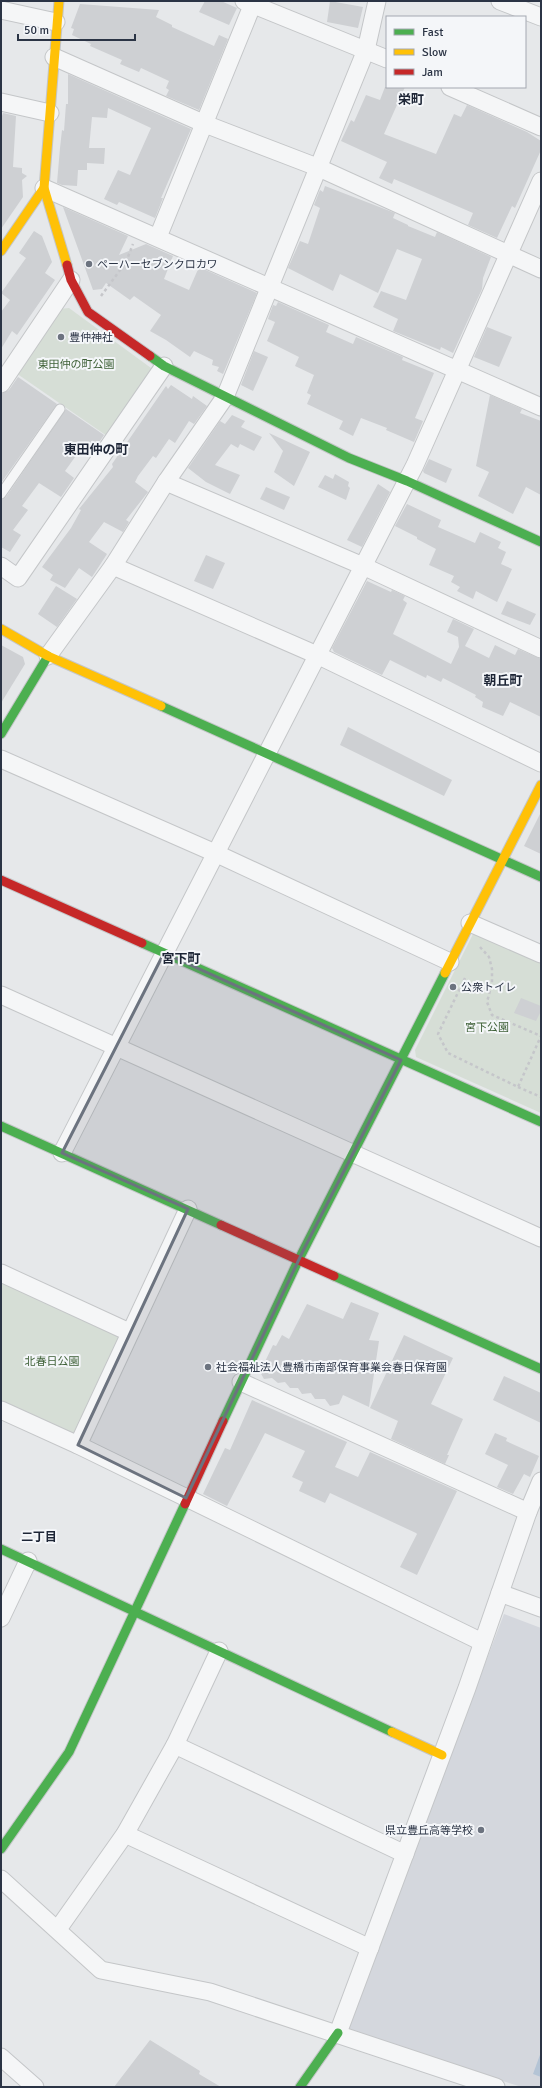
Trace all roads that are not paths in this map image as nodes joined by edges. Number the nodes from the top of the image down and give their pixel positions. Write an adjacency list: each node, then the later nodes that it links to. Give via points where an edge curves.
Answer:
1 (59, 1): 7 (street)
2 (377, 1): 8 (street)
3 (500, 1): 6 (street)
4 (250, 2): 8 (street); 14 (street)
5 (1, 10): 7 (street)
6 (541, 17)
7 (56, 22): 9 (street)
8 (366, 50): 10 (street); 16 (street)
9 (54, 57): 13 (street); 14 (street)
10 (386, 59)
11 (452, 88): 15 (street)
12 (1, 102): 13 (street)
13 (50, 113): 18 (street)
14 (205, 124): 16 (street); 19 (street)
15 (541, 127)
16 (317, 167): 21 (street); 24 (street)
17 (541, 181): 21 (street)
18 (44, 188): 19 (street); 20 (street); 23 (street)
19 (158, 237): 24 (street)
20 (1, 251)
21 (508, 254): 22 (street); 26 (street)
22 (541, 268)
23 (71, 280): 25 (street, via 88,312); 27 (street)
24 (269, 287): 26 (street); 28 (street)
25 (164, 366): 28 (street); 35 (street, via 18,578)
26 (456, 370): 29 (street); 31 (street)
27 (1, 384)
28 (225, 397): 31 (street, via 349,458); 32 (street)
29 (541, 407)
30 (60, 409): 33 (lane)
31 (407, 480): 34 (street); 37 (street)
32 (166, 482): 36 (street); 37 (street)
33 (1, 494)
34 (541, 542)
35 (1, 566)
36 (113, 566): 40 (street); 41 (street)
37 (363, 566): 39 (street); 40 (street)
38 (1, 629): 41 (street)
39 (541, 649)
40 (317, 655): 44 (street); 46 (street)
41 (48, 656): 42 (street); 44 (street)
42 (7, 711): 43 (street)
43 (1, 734)
44 (267, 753): 48 (street); 49 (street)
45 (1, 759): 48 (street)
46 (541, 763)
47 (541, 785): 49 (street)
48 (215, 853): 53 (street); 55 (street)
49 (502, 860): 50 (street); 52 (street)
50 (541, 877)
51 (1, 880): 53 (street)
52 (470, 922): 54 (street); 55 (street)
53 (164, 953): 57 (street); 58 (street)
54 (541, 954)
55 (450, 962): 58 (street)
56 (1, 995): 57 (street)
57 (117, 1046): 61 (street); 62 (street)
58 (401, 1060): 59 (street); 62 (street)
59 (541, 1122)
60 (1, 1126): 61 (street)
61 (62, 1153): 63 (street)
62 (353, 1153): 64 (street); 65 (street)
63 (188, 1209): 65 (street); 67 (street)
64 (541, 1238)
65 (298, 1261): 68 (street); 69 (street)
66 (1, 1273): 67 (street)
67 (129, 1332): 71 (street)
68 (541, 1369)
69 (241, 1382): 73 (street); 74 (street)
70 (1, 1410): 71 (street)
71 (78, 1445): 73 (street)
72 (540, 1488): 74 (street)
73 (186, 1498): 79 (street); 81 (street)
74 (528, 1512): 77 (street)
75 (1, 1549): 76 (street)
76 (28, 1561): 79 (street); 80 (street)
77 (500, 1593): 78 (street); 81 (street)
78 (541, 1608)
79 (134, 1612): 82 (street); 86 (street, via 69,1752)
80 (1, 1618)
81 (482, 1642): 84 (street)
82 (219, 1651): 83 (street); 84 (street)
83 (175, 1745): 85 (street); 87 (street)
84 (442, 1755): 87 (street)
85 (125, 1834): 89 (street); 90 (street)
86 (1, 1849)
87 (405, 1854): 90 (street)
88 (1, 1879): 89 (street)
89 (58, 1929): 91 (street, via 101,1970 210,1992)
90 (370, 1948): 91 (street)
91 (338, 2033): 94 (street); 95 (street)
92 (1, 2057): 93 (street)
93 (35, 2087)
94 (300, 2087)
95 (496, 2087)

